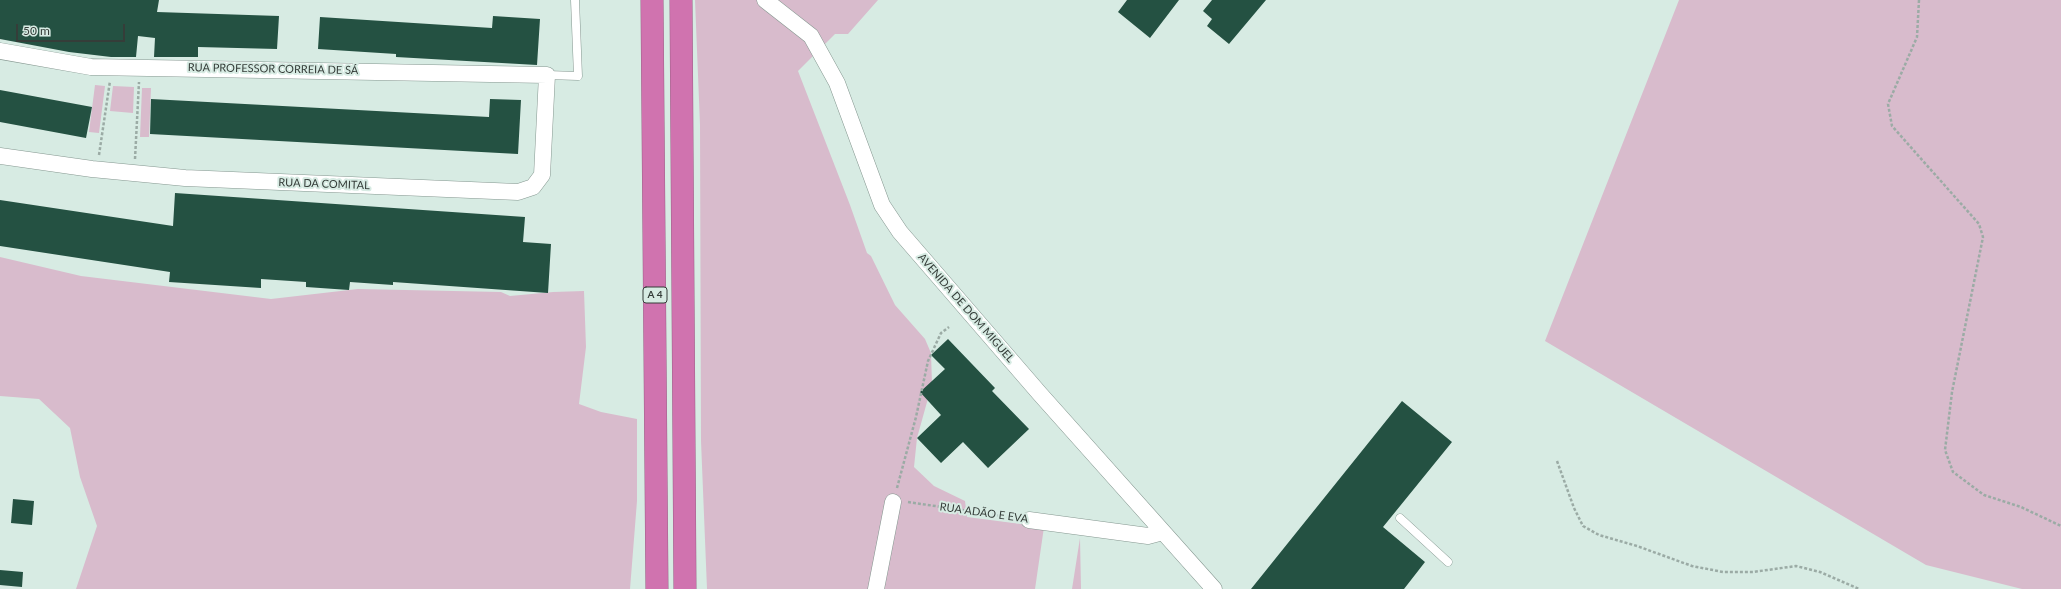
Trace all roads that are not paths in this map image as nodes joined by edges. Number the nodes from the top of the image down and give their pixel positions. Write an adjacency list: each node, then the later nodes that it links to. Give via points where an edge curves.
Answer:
1 (575, 0): 6 (lane, via 578,76)
2 (652, 0): 13 (highway, A 4)
3 (681, 0): 14 (highway, A 4)
4 (765, 0): 11 (street, AVENIDA DE DOM MIGUEL, via 811,36 837,83 882,205 900,232)
5 (0, 51): 6 (street, RUA PROFESSOR CORREIA DE SÁ, via 91,67)
6 (547, 75): 7 (street, RUA DA COMITAL, via 542,175 533,187 518,192 184,178 98,170)
7 (0, 156)
8 (894, 502): 15 (street)
9 (1400, 518): 12 (lane)
10 (1029, 520): 11 (street, RUA ADÃO E EVA, via 1148,536)
11 (1163, 532): 16 (street, AVENIDA DE DOM MIGUEL)
12 (1448, 562)
13 (657, 589)
14 (685, 589)
15 (876, 589)
16 (1214, 589)

